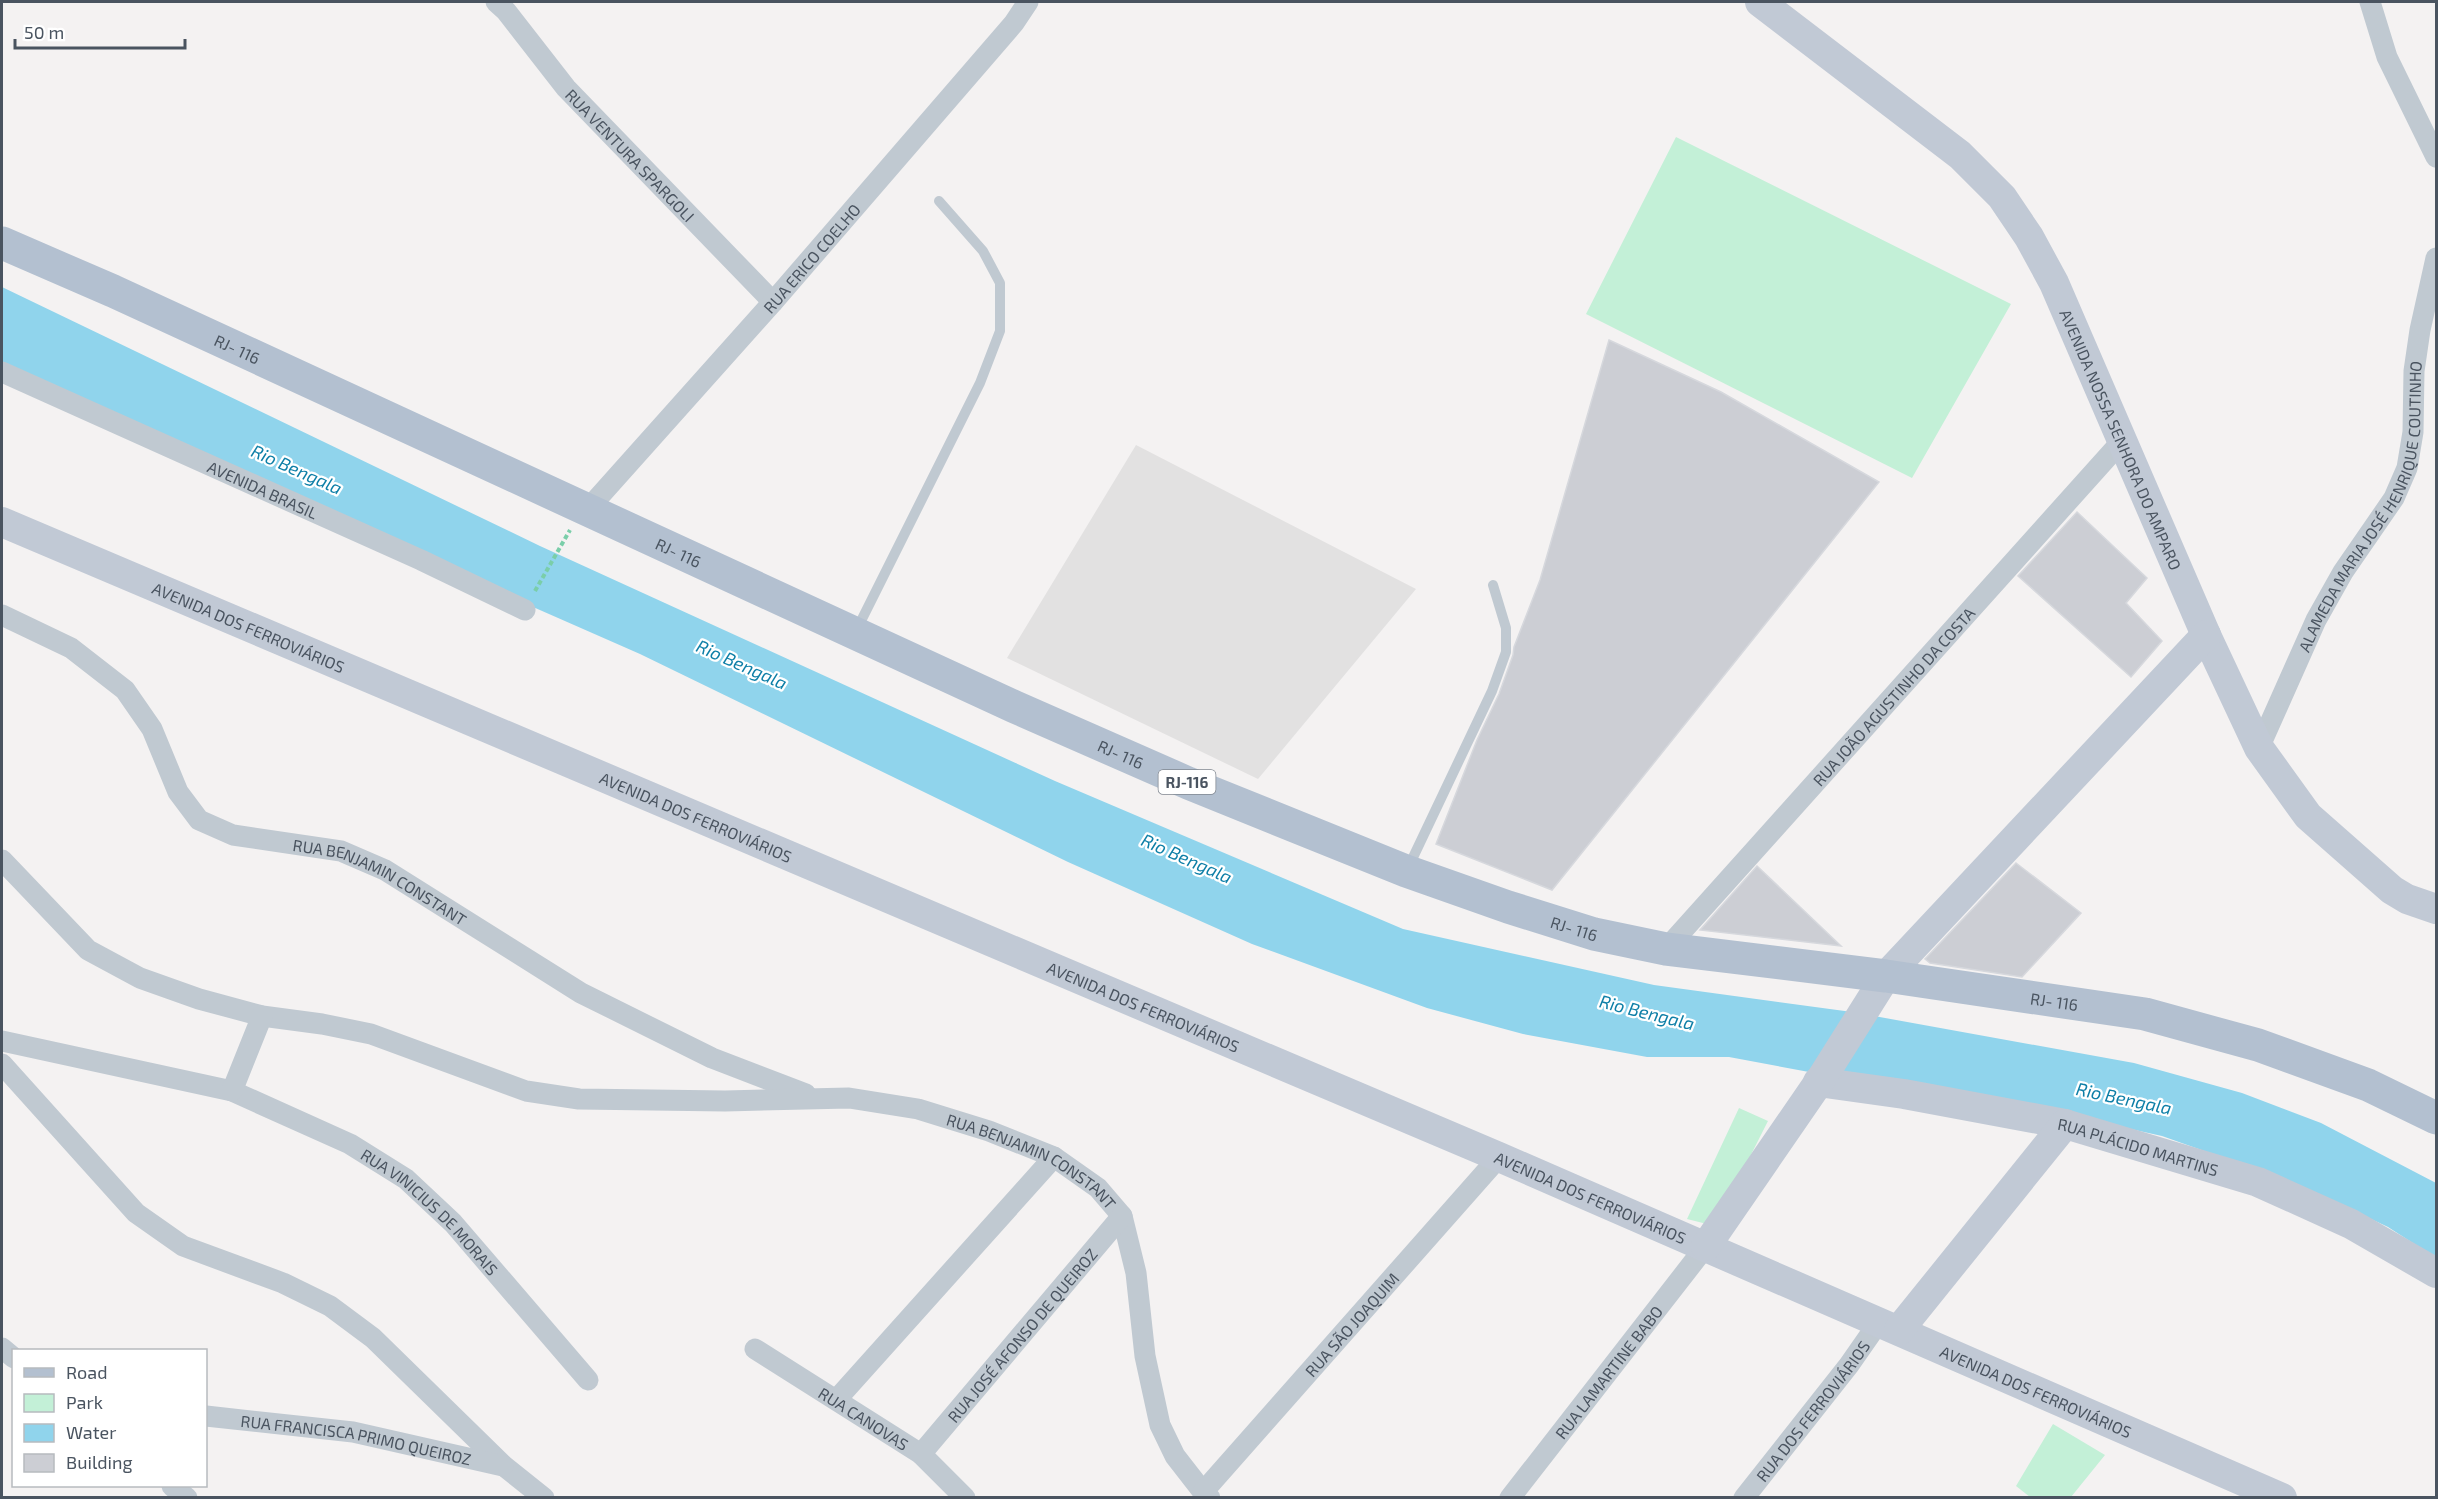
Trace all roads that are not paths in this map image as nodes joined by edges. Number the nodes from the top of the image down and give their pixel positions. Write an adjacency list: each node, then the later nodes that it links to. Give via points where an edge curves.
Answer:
1 (496, 2): 9 (street, RUA VENTURA SPARGOLI, via 566,88)
2 (1028, 2): 9 (street, RUA ERICO COELHO)
3 (1760, 2): 11 (main road, AVENIDA NOSSA SENHORA DO AMPARO, via 1960,155 2002,197 2054,283)
4 (2370, 2): 5 (street, via 2387,57)
5 (2436, 157)
6 (939, 201): 17 (lane, via 983,251 1000,283 1000,331 980,383)
7 (2, 243): 12 (main road, RJ- 116 / RJ-116)
8 (2436, 258): 19 (street, ALAMEDA MARIA JOSÉ HENRIQUE COUTINHO, via 2414,371 2413,432 2407,468 2394,498 2343,572 2316,620)
9 (773, 302): 12 (street, RUA ERICO COELHO)
10 (2, 372): 15 (street, AVENIDA BRASIL, via 421,561)
11 (2121, 442): 18 (main road, AVENIDA NOSSA SENHORA DO AMPARO); 23 (street, RUA JOÃO AGUSTINHO DA COSTA)
12 (588, 509): 17 (main road, RJ- 116 / RJ-116)
13 (2, 522): 34 (main road, AVENIDA DOS FERROVIÁRIOS)
14 (1493, 585): 21 (lane, via 1506,628 1506,652 1492,691)
15 (529, 602)
16 (2, 615): 30 (street, RUA BENJAMIN CONSTANT, via 71,648 125,690 152,729 178,792 199,820 233,835 342,851 385,870 581,993 712,1058)
17 (855, 634): 21 (main road, RJ- 116 / RJ-116, via 1188,783)
18 (2206, 635): 19 (main road, AVENIDA NOSSA SENHORA DO AMPARO); 24 (main road)
19 (2259, 748): 22 (main road, AVENIDA NOSSA SENHORA DO AMPARO, via 2308,816 2392,890)
20 (2, 860): 25 (street, RUA BENJAMIN CONSTANT, via 88,950 140,978)
21 (1406, 871): 23 (main road, RJ- 116 / RJ-116, via 1594,934)
22 (2436, 909)
23 (1666, 949): 24 (main road, RJ- 116 / RJ-116)
24 (1880, 986): 28 (main road); 31 (main road, RJ- 116 / RJ-116, via 2145,1014 2258,1045 2367,1084)
25 (262, 1016): 29 (street); 30 (street, RUA BENJAMIN CONSTANT, via 371,1034 526,1091 579,1099 725,1101)
26 (2, 1041): 29 (street)
27 (2, 1064): 44 (street, via 136,1213 183,1246 283,1283 330,1306 373,1338)
28 (1820, 1079): 32 (main road, RUA PLÁCIDO MARTINS); 36 (main road)
29 (232, 1091): 40 (street, RUA VINICIUS DE MORAIS, via 350,1144 406,1179 453,1222)
30 (816, 1097): 33 (street, RUA BENJAMIN CONSTANT, via 918,1109)
31 (2436, 1118)
32 (2065, 1124): 37 (main road, RUA PLÁCIDO MARTINS, via 2258,1182 2351,1224); 38 (main road)
33 (1054, 1157): 35 (street, RUA BENJAMIN CONSTANT, via 1098,1188); 41 (street)
34 (1500, 1157): 36 (main road, AVENIDA DOS FERROVIÁRIOS); 46 (street, RUA SÃO JOAQUIM)
35 (1122, 1216): 43 (street, RUA JOSÉ AFONSO DE QUEIROZ); 46 (street, RUA BENJAMIN CONSTANT, via 1136,1273 1145,1356 1160,1425 1175,1456)
36 (1706, 1246): 38 (main road, AVENIDA DOS FERROVIÁRIOS); 50 (street, RUA LAMARTINE BABO)
37 (2436, 1273)
38 (1889, 1326): 51 (street, RUA DOS FERROVIÁRIOS, via 1849,1365); 52 (main road, AVENIDA DOS FERROVIÁRIOS)
39 (754, 1348): 41 (street, RUA CANOVAS)
40 (588, 1380)
41 (837, 1399): 43 (street, RUA CANOVAS)
42 (207, 1416): 44 (street, RUA FRANCISCA PRIMO QUEIROZ, via 353,1432)
43 (921, 1454): 49 (street, RUA CANOVAS)
44 (504, 1466): 48 (street)
45 (174, 1487): 47 (street)
46 (1207, 1495)
47 (187, 1497)
48 (544, 1497)
49 (965, 1497)
50 (1510, 1497)
51 (1744, 1497)
52 (2282, 1497)

